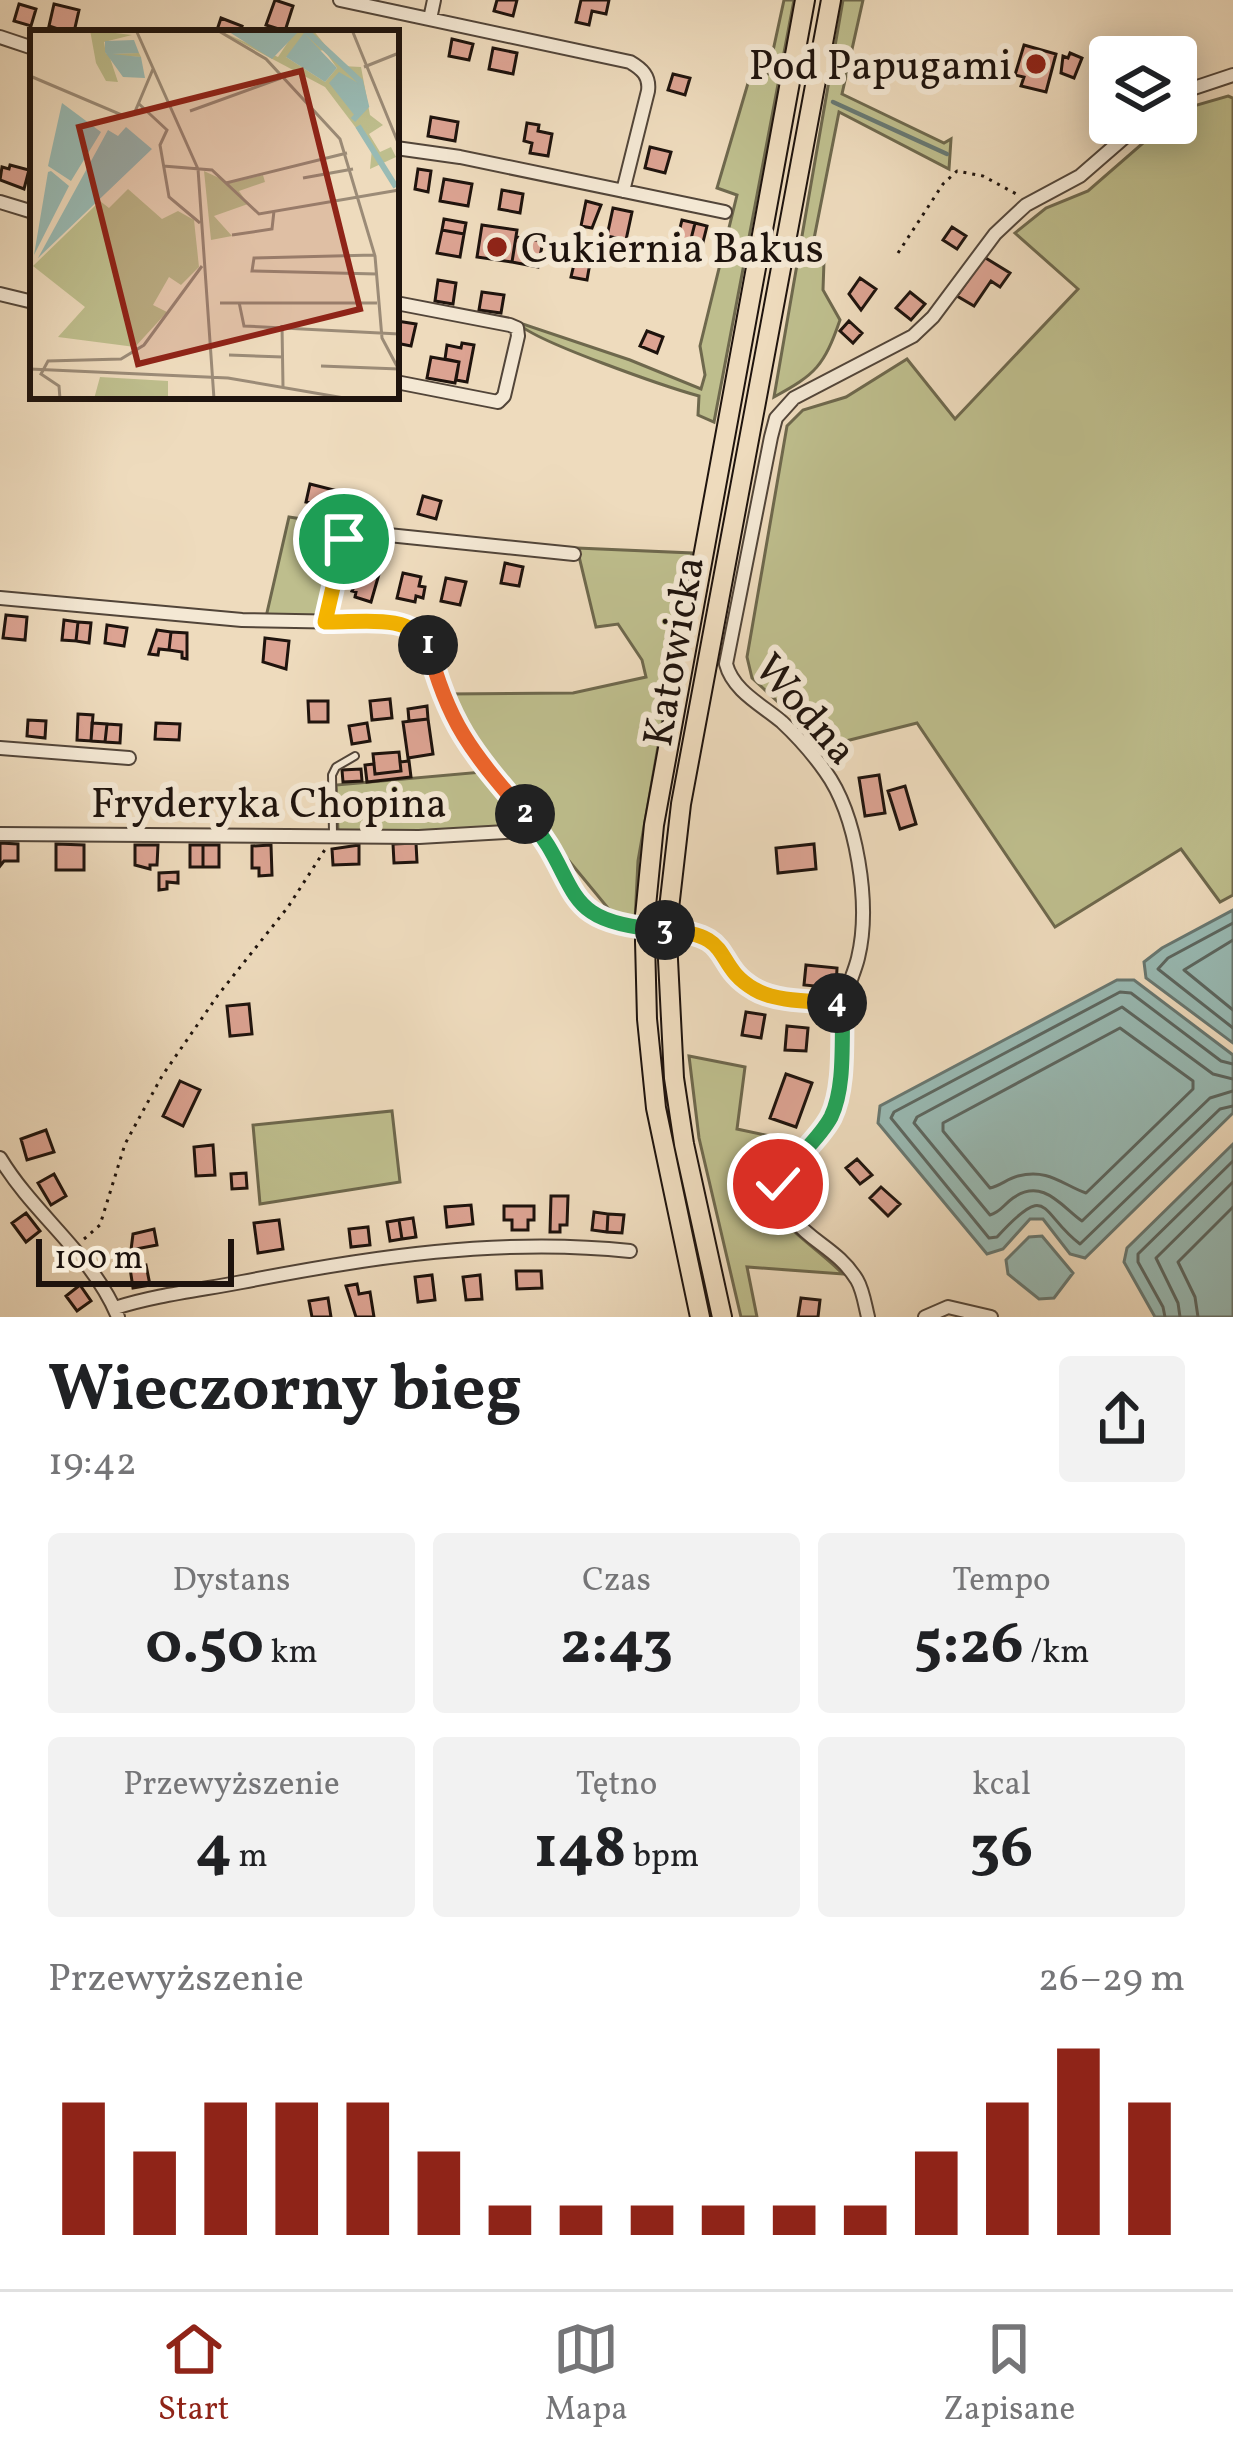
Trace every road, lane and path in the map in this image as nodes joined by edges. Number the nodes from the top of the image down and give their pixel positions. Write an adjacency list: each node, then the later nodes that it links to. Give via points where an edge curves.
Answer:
1 (340, 0): 5 (street)
2 (434, 0): 5 (street)
3 (806, 0): 40 (main road, Katowicka, bridge, via 654,825 646,916 656,1108)
4 (831, 0): 41 (main road, Katowicka, bridge, via 681,804 668,917 677,1100)
5 (430, 19): 12 (street, via 642,69 648,91)
6 (0, 37): 7 (street)
7 (30, 47)
8 (1233, 75): 9 (street)
9 (1197, 87)
10 (1117, 144): 14 (street, Wodna)
11 (399, 149): 12 (street)
12 (623, 191): 16 (street)
13 (0, 202): 15 (street)
14 (1033, 202): 17 (path, via 957,172); 35 (street, Wodna, via 995,234 913,335 794,398 771,437 727,664 738,687 826,772 848,812 860,954)
15 (30, 211)
16 (725, 212)
17 (898, 253)
18 (0, 294): 19 (street)
19 (30, 301)
20 (399, 304): 21 (street, via 517,328 498,402)
21 (399, 383)
22 (313, 526): 23 (street)
23 (338, 530): 24 (street); 25 (street)
24 (359, 532): 25 (street); 26 (street)
25 (345, 546): 28 (street)
26 (574, 554)
27 (0, 598): 28 (street)
28 (325, 622): 32 (street, via 418,630 457,730)
29 (0, 748): 31 (street)
30 (355, 757): 34 (lane, via 332,776)
31 (129, 758)
32 (538, 830): 34 (street, Fryderyka Chopina); 35 (street, via 592,915 710,939 760,993)
33 (0, 834): 34 (street, Fryderyka Chopina)
34 (333, 837): 37 (path, via 166,1070 120,1156 100,1225)
35 (843, 1003): 42 (street, Wodna, via 832,1114 778,1184 798,1228 860,1283)
36 (0, 1158): 37 (street)
37 (73, 1246): 39 (street)
38 (630, 1251): 39 (street, via 433,1252 277,1275)
39 (116, 1313)
40 (700, 1317)
41 (722, 1317)
42 (868, 1317)
43 (925, 1317): 44 (street, via 948,1306)
44 (991, 1317)

